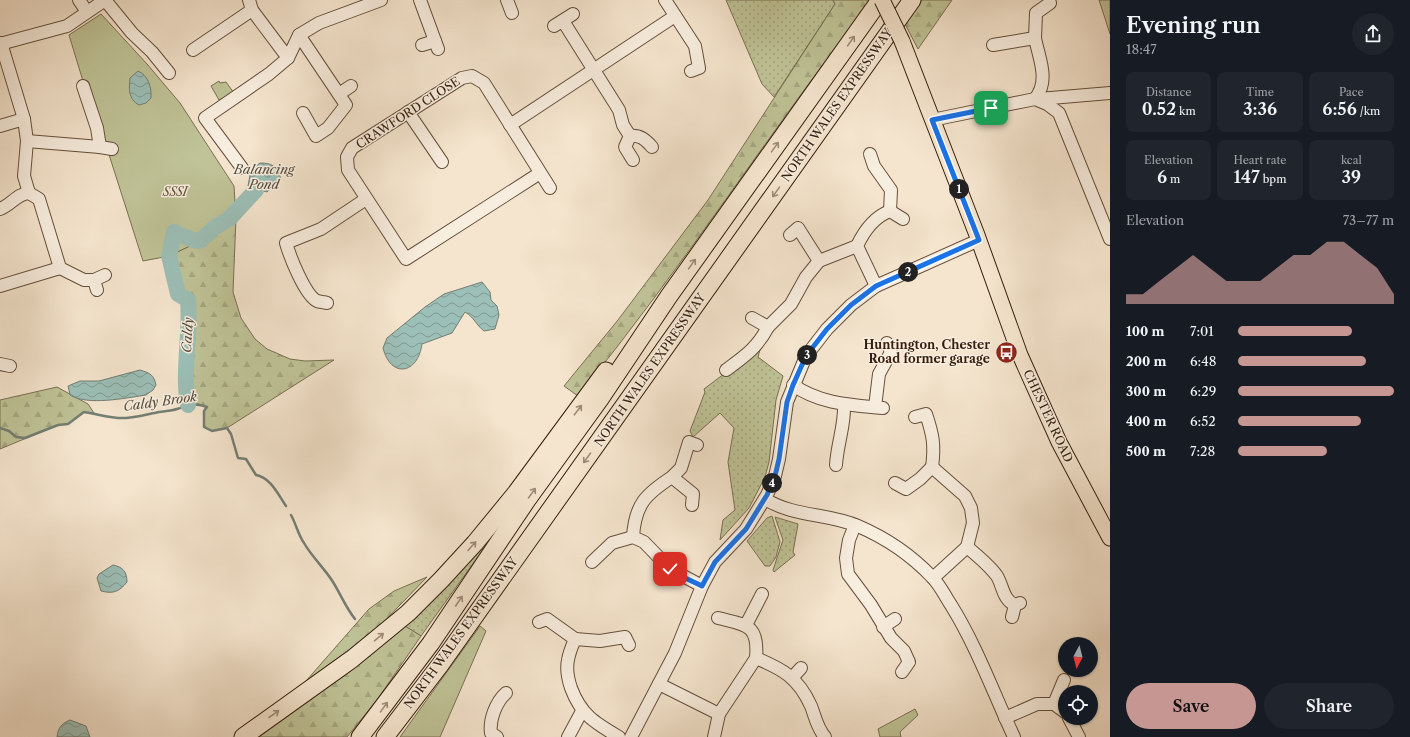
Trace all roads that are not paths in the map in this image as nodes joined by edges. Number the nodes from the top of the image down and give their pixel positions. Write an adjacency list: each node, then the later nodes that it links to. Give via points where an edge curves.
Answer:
1 (79, 0): 11 (street)
2 (105, 0): 11 (street); 24 (street, via 132,34 152,52)
3 (381, 0): 15 (street, via 319,23)
4 (420, 0): 18 (street, via 437,45)
5 (507, 0): 12 (street)
6 (665, 0): 13 (street)
7 (881, 0): 33 (main road, CHESTER ROAD, bridge, via 902,41); 61 (highway, NORTH WALES EXPRESSWAY, one-way to 7)
8 (912, 0): 94 (highway, NORTH WALES EXPRESSWAY, one-way to 94)
9 (1050, 3): 16 (street, via 1036,13)
10 (251, 5): 20 (street); 21 (street)
11 (87, 12): 17 (street, via 67,26)
12 (512, 13)
13 (675, 16): 22 (street); 23 (street, via 695,46)
14 (563, 20): 22 (street)
15 (299, 35): 21 (street); 28 (street)
16 (1035, 38): 19 (street); 29 (street, via 1044,78 1042,90)
17 (1, 44): 32 (street)
18 (422, 45)
19 (993, 45)
20 (193, 50)
21 (288, 58): 44 (street, via 269,74 215,105 205,118)
22 (593, 68): 34 (street); 36 (street, via 619,110 623,125)
23 (700, 70)
24 (169, 73)
25 (84, 86): 38 (street)
26 (351, 86): 28 (street)
27 (1110, 93): 29 (street)
28 (339, 94): 31 (street, via 346,105 328,128 316,136)
29 (1035, 99): 33 (street); 53 (street, via 1060,113)
30 (408, 112): 34 (street, CRAWFORD CLOSE, via 462,78 472,76 484,83); 43 (street); 48 (street, CRAWFORD CLOSE, via 352,148 347,157 348,170)
31 (303, 113)
32 (24, 119): 35 (street); 37 (street)
33 (932, 120): 54 (main road, CHESTER ROAD)
34 (510, 125): 45 (street, CRAWFORD CLOSE)
35 (0, 126)
36 (630, 136): 39 (street, via 638,135); 42 (street, via 625,147)
37 (27, 141): 38 (street); 47 (street, via 24,176)
38 (100, 147): 40 (street)
39 (652, 147)
40 (112, 148)
41 (870, 154): 50 (street, via 869,167 891,190)
42 (633, 160)
43 (442, 162)
44 (242, 168)
45 (540, 173): 46 (street, CRAWFORD CLOSE); 48 (street, CRAWFORD CLOSE, via 407,264)
46 (550, 188)
47 (29, 193): 49 (street, via 24,193); 57 (street, via 39,199)
48 (366, 199): 62 (street, via 321,229 282,243)
49 (0, 209)
50 (890, 212): 51 (street); 55 (street, via 878,218 865,230)
51 (903, 219)
52 (796, 228): 56 (street)
53 (1110, 239)
54 (979, 240): 60 (street); 79 (main road, CHESTER ROAD, via 1034,387 1059,442)
55 (857, 246): 56 (street); 60 (street)
56 (819, 261): 64 (street, via 806,277 791,304)
57 (60, 268): 58 (street, via 95,285); 59 (street)
58 (105, 275)
59 (0, 286)
60 (876, 286): 67 (street, via 851,305 827,329 806,356)
61 (669, 296): 108 (highway, one-way to 61, via 352,659 408,613 441,580 516,493 620,353); 109 (highway, NORTH WALES EXPRESSWAY, one-way to 61, via 431,643)
62 (318, 305)
63 (752, 318): 64 (street)
64 (768, 327): 66 (street, via 750,353)
65 (893, 350): 68 (street, via 879,374 879,408)
66 (726, 370)
67 (793, 385): 68 (street, via 824,400); 76 (street, via 787,402 775,476)
68 (844, 404): 71 (street)
69 (923, 413): 72 (street, via 934,438)
70 (691, 440): 73 (street, via 681,468)
71 (837, 466)
72 (932, 467): 74 (street, via 920,479); 80 (street, via 965,496 971,508 974,523)
73 (672, 477): 75 (street); 78 (street, via 655,488 642,501 633,524)
74 (904, 489)
75 (695, 497)
76 (765, 499): 77 (street, via 800,514 828,517); 83 (street, via 746,529 715,562)
77 (855, 525): 82 (street, via 879,535); 90 (street, via 846,558 848,574)
78 (633, 537): 81 (street, via 612,544); 83 (street, via 644,542 664,564 679,575)
79 (1110, 538)
80 (967, 547): 82 (street); 85 (street, via 983,560 997,577 1010,603 1017,604)
81 (600, 559)
82 (933, 578): 105 (street, via 967,630)
83 (702, 586): 99 (street, via 675,653)
84 (762, 594): 89 (street)
85 (1012, 617)
86 (544, 618): 92 (street)
87 (718, 618): 89 (street)
88 (895, 619): 90 (street)
89 (746, 625): 93 (street, via 753,632 757,644)
90 (884, 627): 96 (street, via 914,662)
91 (627, 638): 92 (street, via 600,641)
92 (575, 639): 103 (street, via 567,671 575,699)
93 (756, 658): 97 (street, via 782,669); 104 (street)
94 (440, 665): 110 (highway, NORTH WALES EXPRESSWAY); 111 (highway)
95 (801, 668): 97 (street)
96 (902, 672)
97 (792, 678): 116 (street, via 806,698)
98 (1064, 680): 101 (street)
99 (659, 684): 104 (street); 114 (street)
100 (507, 693): 107 (street, via 496,705)
101 (1054, 704): 102 (street); 105 (street, via 1037,704)
102 (1058, 707)
103 (582, 712): 112 (street); 113 (street)
104 (718, 714): 115 (street)
105 (1005, 718): 117 (street)
106 (1073, 725): 118 (street)
107 (490, 734)
108 (243, 737)
109 (360, 737)
110 (385, 737)
111 (389, 737)
112 (568, 737)
113 (619, 737)
114 (631, 737)
115 (714, 737)
116 (825, 737)
117 (1014, 737)
118 (1079, 737)

